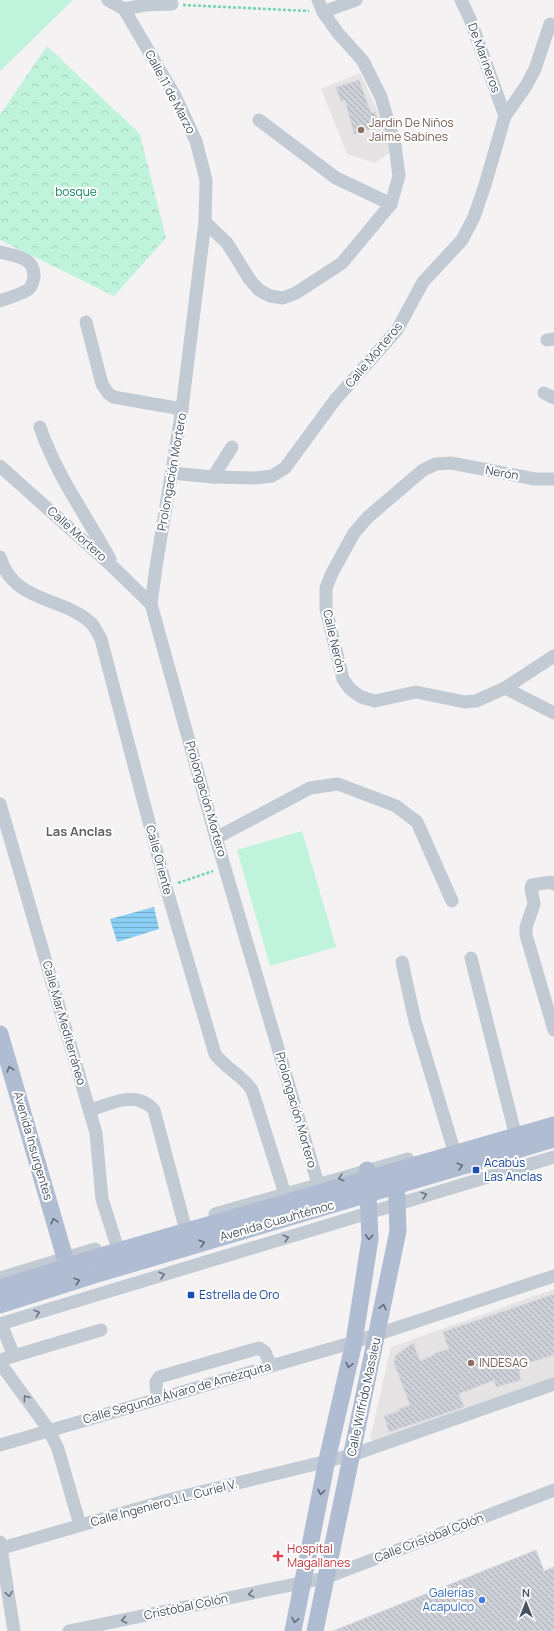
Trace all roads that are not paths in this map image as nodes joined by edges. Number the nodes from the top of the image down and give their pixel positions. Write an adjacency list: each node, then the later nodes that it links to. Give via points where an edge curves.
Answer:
1 (108, 0): 6 (street)
2 (356, 0): 5 (street)
3 (461, 0): 8 (street, De Marineros)
4 (172, 4): 6 (street, via 145,4)
5 (321, 6): 10 (street, via 363,61 381,97 395,145 399,176)
6 (124, 9): 11 (street, Calle 11 de Marzo, via 175,96 196,141 206,180)
7 (550, 24): 8 (street, Calle Morteros, via 535,69)
8 (505, 116): 21 (street, Calle Morteros, via 474,217 462,240 423,282 398,330 335,400 285,468 272,476 256,478)
9 (258, 120): 10 (street, via 336,178)
10 (391, 204): 11 (street, via 342,263 283,298 270,296 259,290 227,243)
11 (205, 222): 15 (street, Prolongación Mortero)
12 (0, 252): 13 (street, via 26,259 34,274 29,288)
13 (0, 301)
14 (86, 322): 15 (street, via 102,384 108,393 113,397)
15 (182, 410): 20 (street, Prolongación Mortero)
16 (40, 427): 24 (street, via 58,471)
17 (232, 447): 21 (street)
18 (450, 463): 22 (street, Nerón, via 535,479); 27 (street, Calle Nerón, via 436,464 423,470 368,517 354,534 332,573 326,588 326,609 343,680 360,697 375,701 416,692 465,702 476,701)
19 (0, 466): 24 (street, Calle Mortero)
20 (171, 474): 21 (street, Calle Morteros); 25 (street, Prolongación Mortero)
21 (213, 477)
22 (554, 479)
23 (0, 561): 47 (street, Calle Oriente, via 17,584 91,623 101,639 166,887 215,1054 222,1064 246,1082 252,1090)
24 (114, 568): 25 (street, Calle Mortero)
25 (151, 604): 30 (street, Prolongación Mortero)
26 (554, 656): 27 (street, Calle Nerón)
27 (505, 688): 28 (street)
28 (554, 712)
29 (0, 804): 37 (street, Calle Mar Mediterráneo)
30 (216, 838): 32 (street, via 310,788 338,784 396,806 418,822); 46 (street, Prolongación Mortero)
31 (554, 884): 35 (street, via 551,882 532,885 534,904 526,935)
32 (452, 901)
33 (471, 958): 40 (street)
34 (402, 962): 42 (street, via 415,1022)
35 (554, 1030)
36 (0, 1034): 52 (main road, Avenida Insurgentes, one-way to 36)
37 (90, 1110): 50 (street, via 135,1098 146,1102 154,1110); 51 (street, Calle Mar Mediterráneo, via 96,1132 102,1200)
38 (554, 1118): 40 (street)
39 (554, 1125): 55 (main road, Avenida Cuauhtémoc, bridge, via 94,1258)
40 (514, 1129): 42 (street)
41 (554, 1139): 56 (main road, Avenida Cuauhtémoc, one-way to 41, bridge, via 101,1273)
42 (453, 1147): 44 (street)
43 (554, 1157): 48 (street, one-way to 43)
44 (395, 1162): 45 (street); 48 (main road, Calle Wilfrido Massieu)
45 (367, 1170): 46 (street, one-way to 46); 49 (main road, Calle Wilfrido Massieu)
46 (318, 1184): 47 (street)
47 (285, 1194): 50 (street)
48 (398, 1203): 49 (street); 59 (main road, Calle Wilfrido Massieu, one-way to 48, via 398,1231)
49 (370, 1212): 57 (street, one-way to 49); 60 (main road, Calle Wilfrido Massieu, one-way to 60, via 370,1239)
50 (184, 1223): 51 (street)
51 (116, 1243): 52 (street)
52 (65, 1258): 54 (street)
53 (554, 1276): 59 (street, Calle Segunda Álvaro de Amézquita)
54 (0, 1278)
55 (0, 1288)
56 (0, 1306)
57 (1, 1324): 61 (street)
58 (101, 1330): 61 (street)
59 (377, 1334): 60 (street, Calle Segunda Álvaro de Amézquita); 68 (main road, Calle Wilfrido Massieu)
60 (354, 1342): 63 (street, Calle Segunda Álvaro de Amézquita); 69 (main road, Calle Wilfrido Massieu, one-way to 69)
61 (14, 1356): 62 (street)
62 (0, 1362): 66 (street, one-way to 62)
63 (270, 1366): 65 (street, Calle Segunda Álvaro de Amézquita); 65 (street, via 265,1352 259,1348 159,1377 156,1382)
64 (554, 1384): 68 (street, Calle Ingeniero J. L. Curiel V.)
65 (158, 1398): 66 (street, Calle Segunda Álvaro de Amézquita)
66 (49, 1430): 67 (street, Calle Segunda Álvaro de Amézquita); 71 (street, via 58,1449)
67 (0, 1445)
68 (352, 1455): 69 (street, Calle Ingeniero J. L. Curiel V.); 73 (main road, Calle Wilfrido Massieu)
69 (327, 1460): 71 (street, Calle Ingeniero J. L. Curiel V.); 74 (main road, Calle Wilfrido Massieu, one-way to 74)
70 (554, 1490): 73 (street, Calle Cristóbal Colón)
71 (80, 1525): 72 (street, Calle Ingeniero J. L. Curiel V.)
72 (1, 1545): 75 (street, one-way to 75)
73 (325, 1578): 74 (street, Calle Cristóbal Colón); 78 (main road, Calle Wilfrido Massieu)
74 (303, 1583): 76 (street, Cristóbal Colón, one-way to 76); 77 (main road, Calle Wilfrido Massieu, one-way to 77)
75 (14, 1631)
76 (69, 1631)
77 (293, 1631)
78 (315, 1631)

